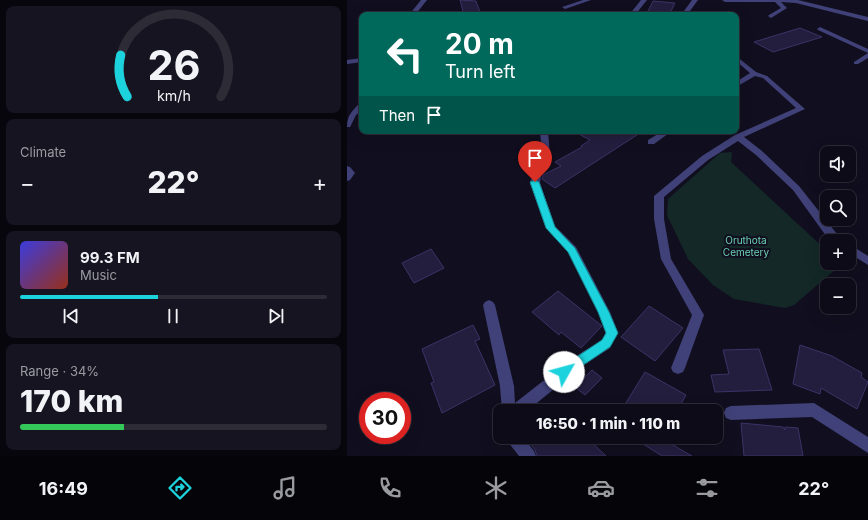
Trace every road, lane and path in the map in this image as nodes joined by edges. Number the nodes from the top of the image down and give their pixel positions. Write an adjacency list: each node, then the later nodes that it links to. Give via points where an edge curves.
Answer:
1 (424, 0): 9 (street)
2 (588, 0): 8 (street)
3 (644, 0): 10 (street)
4 (695, 0): 11 (street)
5 (725, 0): 6 (street)
6 (776, 0): 7 (street); 12 (street, via 783,8)
7 (804, 1): 13 (street)
8 (565, 7)
9 (414, 12)
10 (634, 12)
11 (686, 12)
12 (771, 16)
13 (868, 19)
14 (820, 29): 15 (street)
15 (868, 51)
16 (868, 55): 20 (street)
17 (359, 60): 19 (street)
18 (739, 60): 21 (street)
19 (347, 62)
20 (856, 63)
21 (754, 73): 22 (street); 27 (street, via 765,76 801,108)
22 (739, 83)
23 (359, 109): 24 (street)
24 (347, 125)
25 (544, 134): 37 (street, via 546,156 538,168 535,182 551,228 572,250 612,333 606,344 576,363)
26 (663, 134): 28 (street)
27 (738, 137): 31 (street, via 796,188); 35 (street, via 705,158 659,196 659,219 666,259 698,315)
28 (651, 142)
29 (347, 169): 30 (street, via 351,173)
30 (347, 178)
31 (831, 234)
32 (856, 253): 33 (street)
33 (868, 261)
34 (489, 305): 36 (street, via 507,386)
35 (678, 368)
36 (508, 404)
37 (525, 404)
38 (731, 414): 40 (street, via 814,410)
39 (519, 444): 41 (street)
40 (868, 446)
41 (529, 456)

